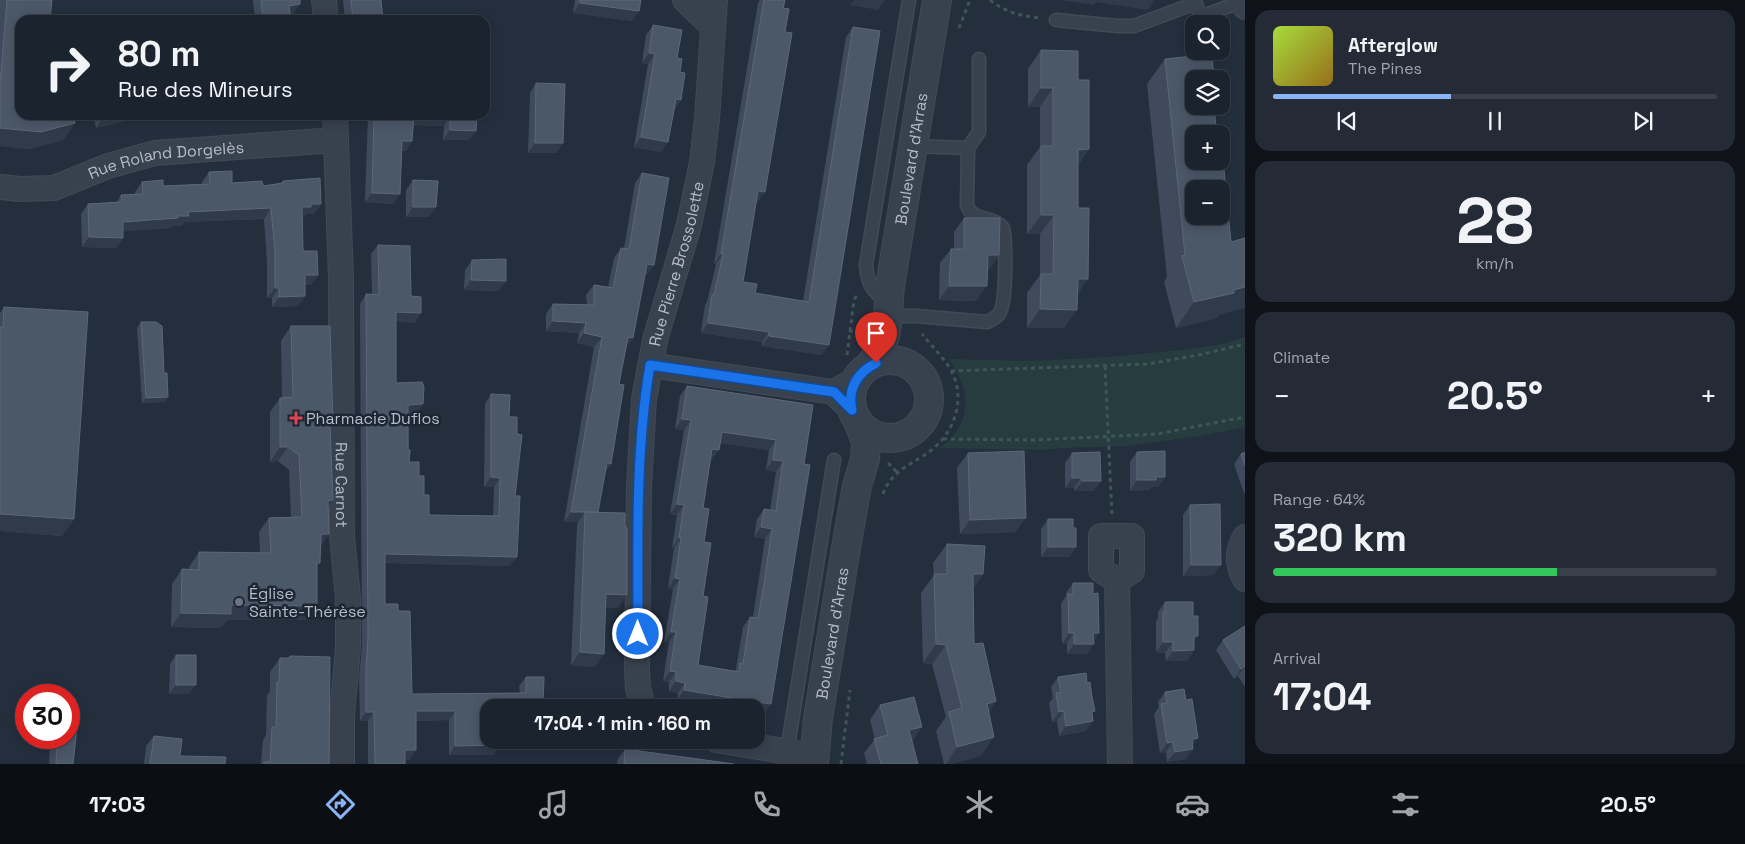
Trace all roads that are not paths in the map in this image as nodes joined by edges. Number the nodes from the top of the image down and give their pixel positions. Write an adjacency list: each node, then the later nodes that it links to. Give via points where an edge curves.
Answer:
1 (324, 0): 8 (street)
2 (685, 0): 10 (street)
3 (714, 0): 10 (street, Rue Pierre Brossolette)
4 (909, 0): 17 (lane, via 868,256 870,286)
5 (937, 0): 14 (street, Boulevard d'Arras)
6 (1195, 2): 7 (lane, via 1201,17); 9 (lane, via 1134,26)
7 (1243, 3)
8 (326, 15)
9 (1056, 20)
10 (713, 28): 18 (street, Rue Pierre Brossolette, via 701,170)
11 (979, 59): 15 (lane, via 980,132)
12 (335, 120): 13 (street, Rue Carnot)
13 (336, 140): 16 (street, Rue Roland Dorgelès, via 154,152 116,163 54,188); 31 (street, Rue Carnot, via 342,278 342,536 348,604)
14 (912, 146): 15 (lane); 17 (street, Boulevard d'Arras)
15 (968, 148): 17 (lane, via 968,210 1003,228 1004,304 1000,314 987,322 916,316)
16 (0, 187)
17 (889, 310): 19 (street, Boulevard d'Arras, via 897,339); 20 (street, Boulevard d'Arras, via 882,347)
18 (650, 365): 20 (street); 27 (street, Rue Pierre Brossolette, via 642,418 639,486 638,688)
19 (917, 370): 20 (street, via 903,362 881,361); 21 (street, via 926,383 929,403 922,422)
20 (852, 389): 21 (street, via 871,434 896,438); 23 (street, Boulevard d'Arras, via 866,441 865,459)
21 (911, 433): 23 (street, Boulevard d'Arras, via 880,459)
22 (834, 460): 29 (lane)
23 (854, 501): 30 (street, Boulevard d'Arras)
24 (1114, 536): 32 (street, via 1132,536 1132,571 1117,581)
25 (1245, 537): 26 (street, via 1239,563)
26 (1245, 579)
27 (641, 699)
28 (750, 749): 29 (street)
29 (785, 758): 30 (street)
30 (814, 760)
31 (342, 764)
32 (1120, 764)

